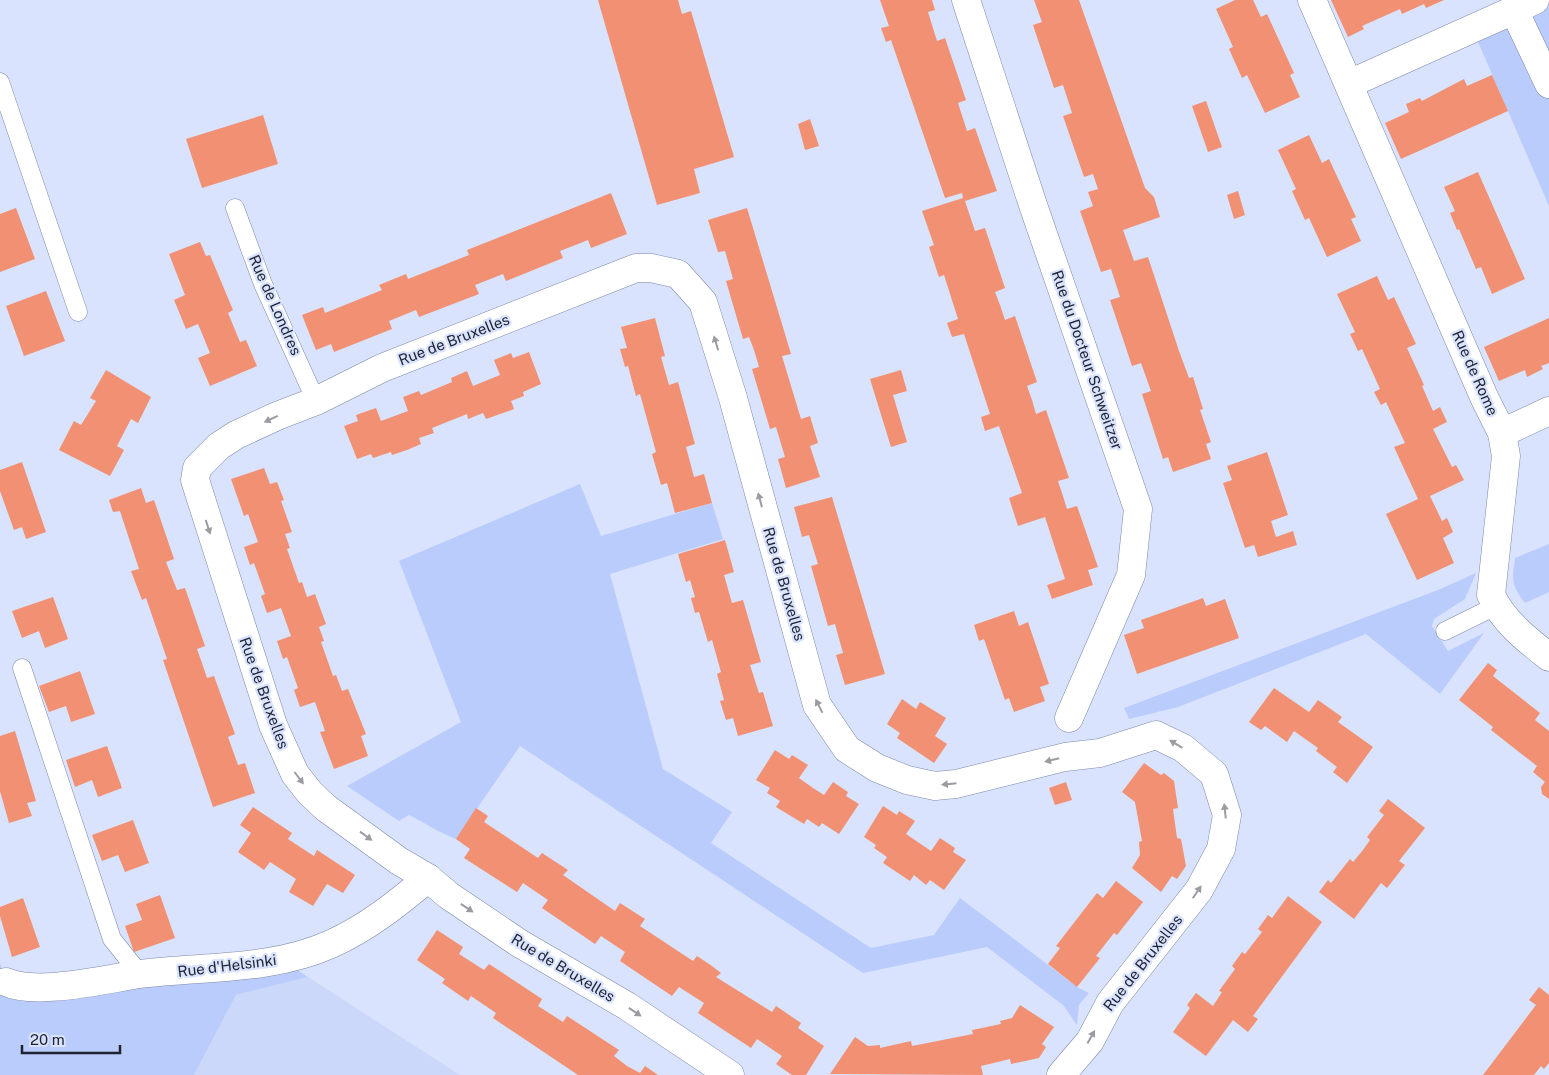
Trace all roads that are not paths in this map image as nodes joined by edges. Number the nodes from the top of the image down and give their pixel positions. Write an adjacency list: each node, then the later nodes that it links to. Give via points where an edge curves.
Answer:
1 (966, 0): 16 (street, Rue du Docteur Schweitzer, via 1138,509 1131,575)
2 (1312, 0): 5 (street, Rue de Rome)
3 (1524, 5): 5 (street); 6 (street)
4 (0, 82): 8 (lane)
5 (1349, 84): 11 (street, Rue de Rome)
6 (1549, 84)
7 (235, 208): 9 (lane, Rue de Londres, via 263,284)
8 (78, 312)
9 (316, 401): 17 (street, Rue de Bruxelles, one-way to 17, via 277,416 225,443 197,468 195,480 273,725 295,774 326,808); 21 (street, Rue de Bruxelles, one-way to 9, via 1090,1041 1110,1003 1199,890 1221,849 1226,815 1214,774 1183,748 1156,735 1100,752 935,786 907,780 877,768 847,749 817,705 733,398 703,302 678,274 636,268 382,368)
10 (1549, 411): 11 (street)
11 (1502, 433): 12 (street, Rue de Rome, via 1506,456 1491,595)
12 (1496, 606): 13 (lane); 14 (street, via 1524,637)
13 (1445, 632)
14 (1549, 657)
15 (22, 668): 18 (lane, via 112,939)
16 (1069, 718)
17 (428, 878): 18 (street, Rue d'Helsinki, via 390,910 331,944 282,960); 20 (street, Rue de Bruxelles, one-way to 20, via 519,944 627,1006)
18 (140, 974): 19 (street, Rue d'Helsinki, via 98,983 18,988)
19 (6, 982)
20 (730, 1075)
21 (1061, 1075)

